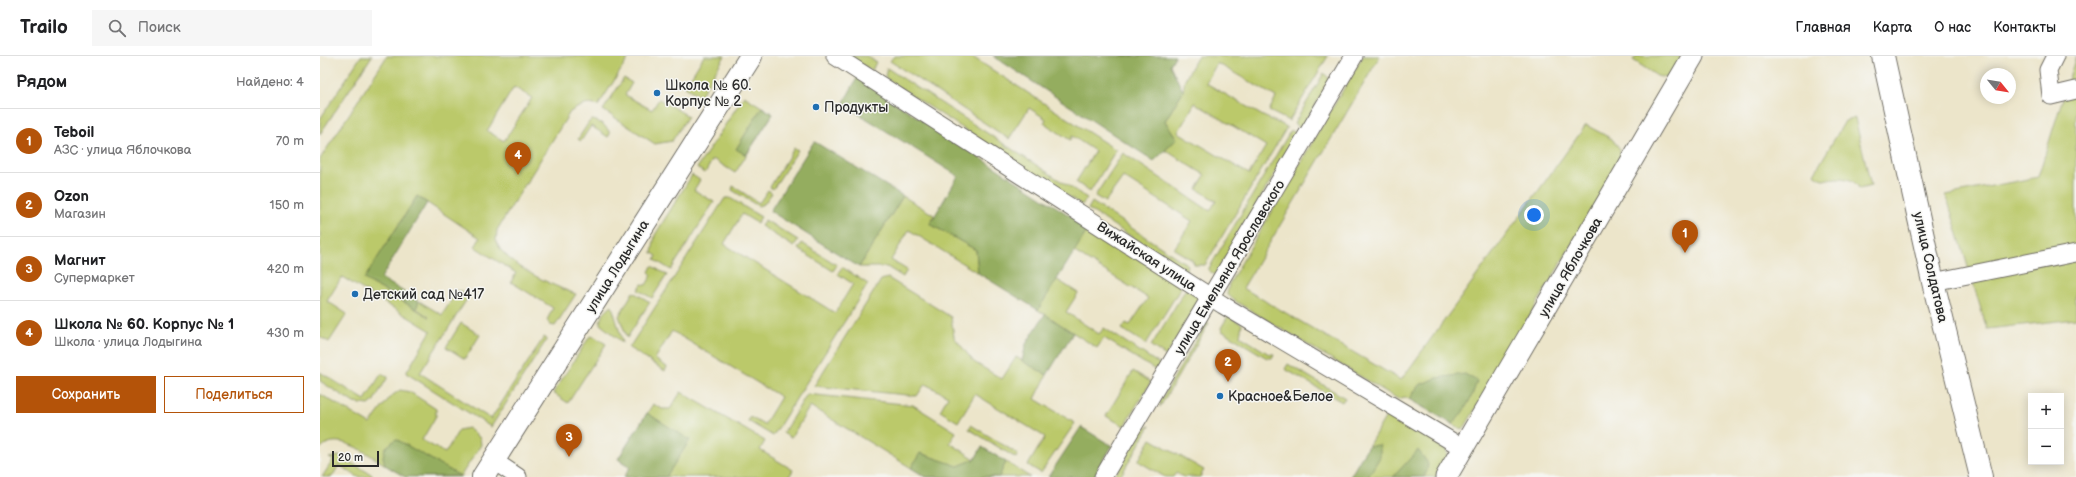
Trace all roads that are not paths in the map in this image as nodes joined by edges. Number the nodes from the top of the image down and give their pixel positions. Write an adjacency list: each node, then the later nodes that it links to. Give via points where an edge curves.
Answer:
1 (751, 56): 12 (main road, улица Лодыгина)
2 (836, 56): 10 (street, Вижайская улица)
3 (1354, 56): 10 (street, улица Емельяна Ярославского)
4 (1693, 56): 11 (street, улица Яблочкова)
5 (1883, 56): 9 (main road, улица Солдатова)
6 (2055, 56): 7 (street, via 2048,70 2051,96)
7 (2076, 90)
8 (2076, 253): 9 (street)
9 (1933, 282): 16 (main road, улица Солдатова)
10 (1212, 298): 11 (street, Вижайская улица); 14 (street, улица Емельяна Ярославского)
11 (1463, 448): 15 (street, улица Яблочкова)
12 (489, 469): 13 (street)
13 (518, 477)
14 (1103, 477)
15 (1446, 477)
16 (1980, 477)

